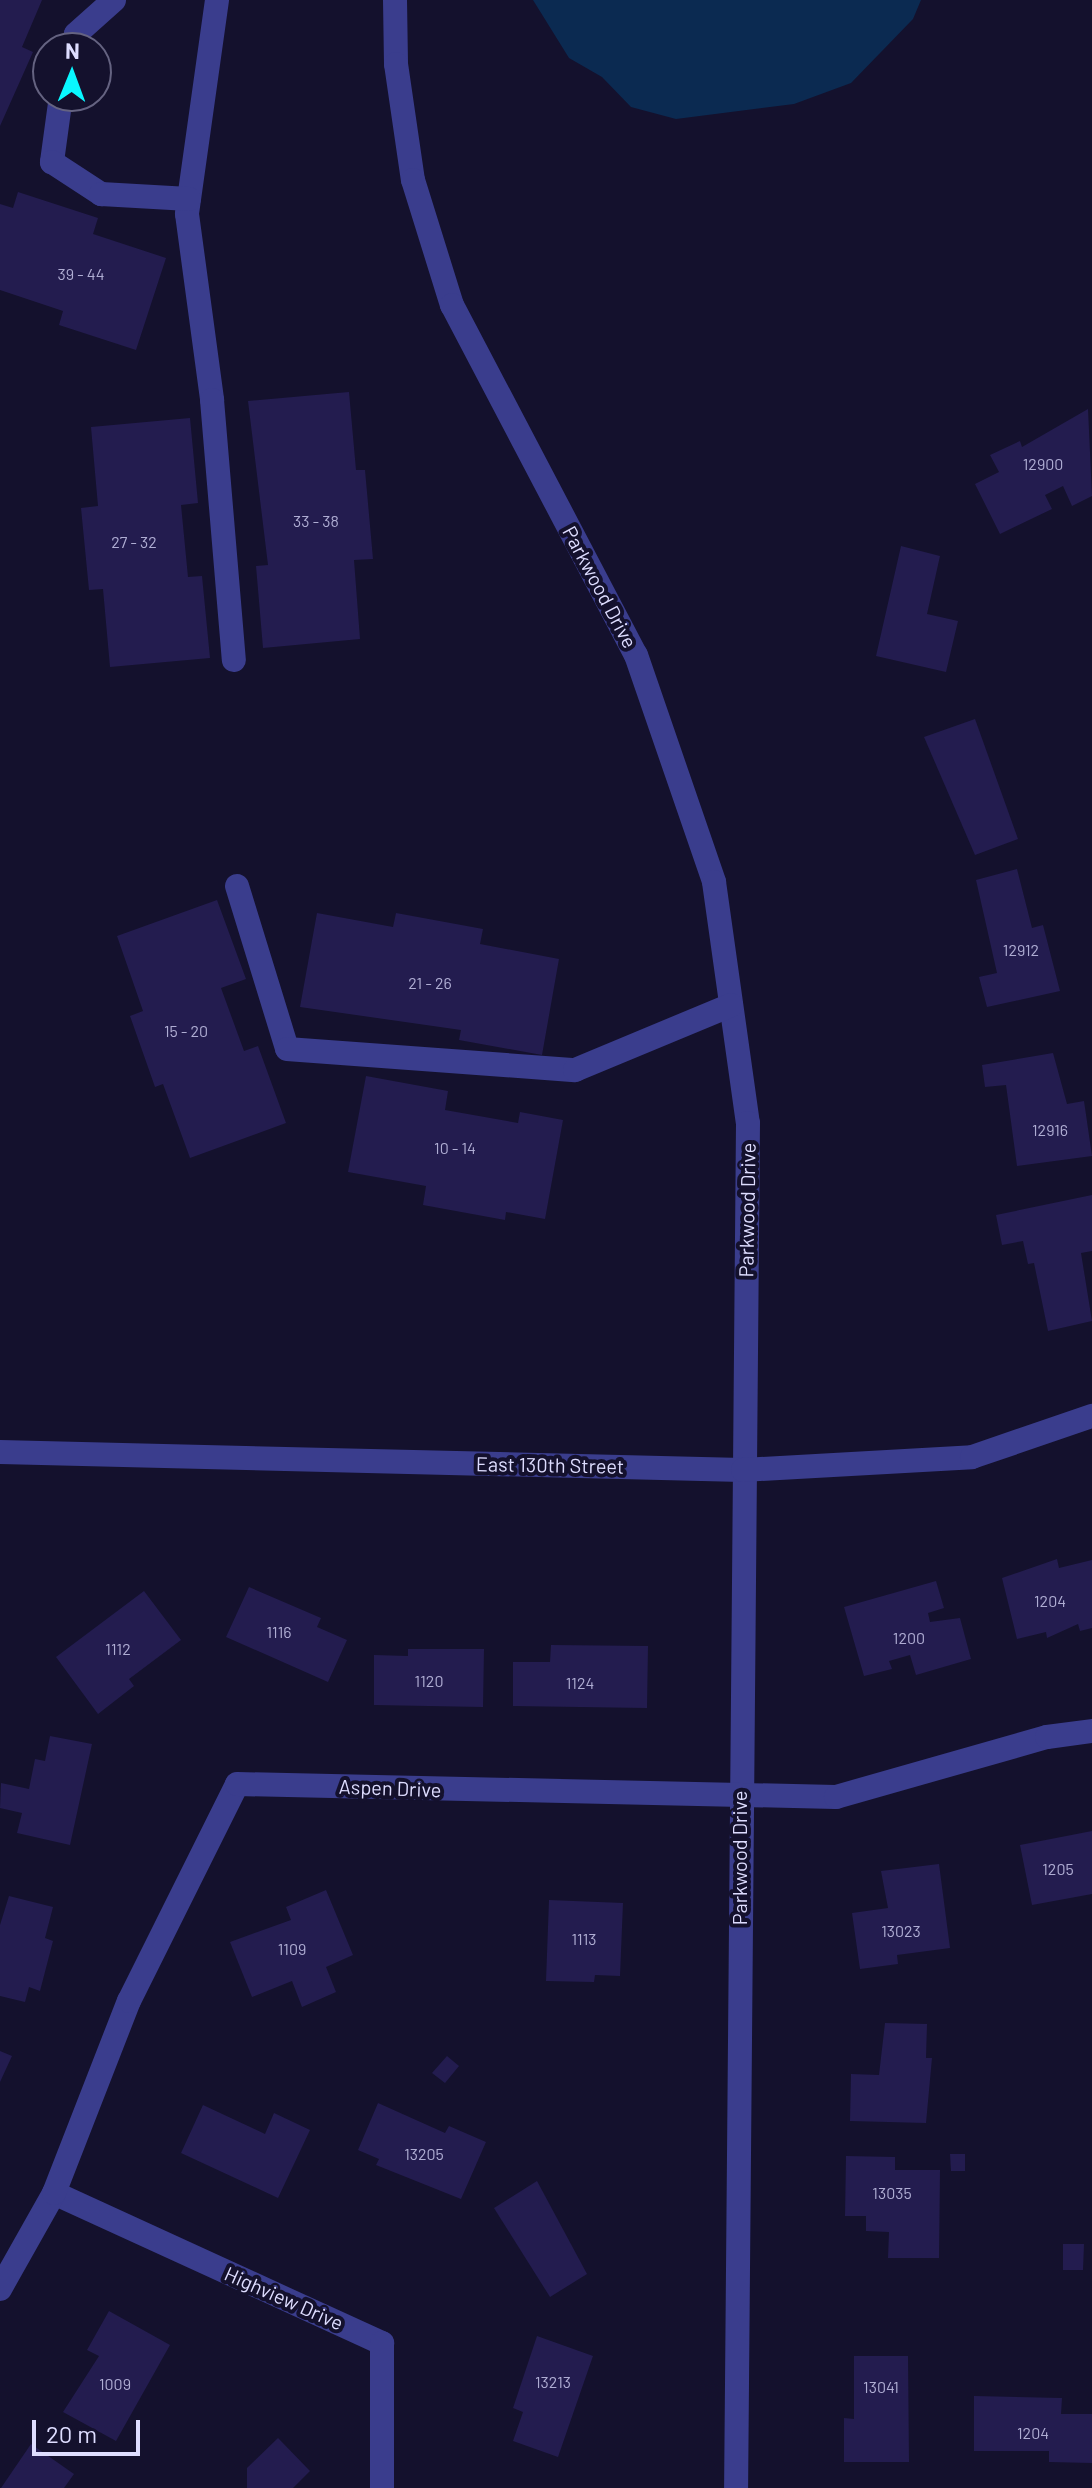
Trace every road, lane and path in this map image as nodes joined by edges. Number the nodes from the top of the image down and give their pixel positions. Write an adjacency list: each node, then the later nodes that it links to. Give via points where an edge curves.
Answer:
1 (114, 0): 4 (street)
2 (217, 0): 6 (street)
3 (395, 0): 9 (street, Parkwood Drive, via 396,64 413,180 452,305 636,655 714,882)
4 (78, 32)
5 (59, 112): 6 (street, via 52,162 101,194)
6 (189, 199): 7 (street)
7 (234, 660)
8 (237, 886): 9 (street, via 287,1049 575,1070)
9 (731, 1005): 12 (street, Parkwood Drive, via 748,1123)
10 (1092, 1416): 12 (street, East 130th Street, via 972,1457)
11 (0, 1452): 12 (street, East 130th Street)
12 (743, 1470): 14 (street, Parkwood Drive)
13 (1092, 1731): 14 (street, Aspen Drive, via 1047,1737 836,1797)
14 (739, 1799): 15 (street, Aspen Drive, via 237,1784 129,2001); 18 (street, Parkwood Drive)
15 (54, 2193): 16 (street, Aspen Drive); 17 (street, Highview Drive, via 382,2343)
16 (0, 2289)
17 (382, 2488)
18 (736, 2488)

